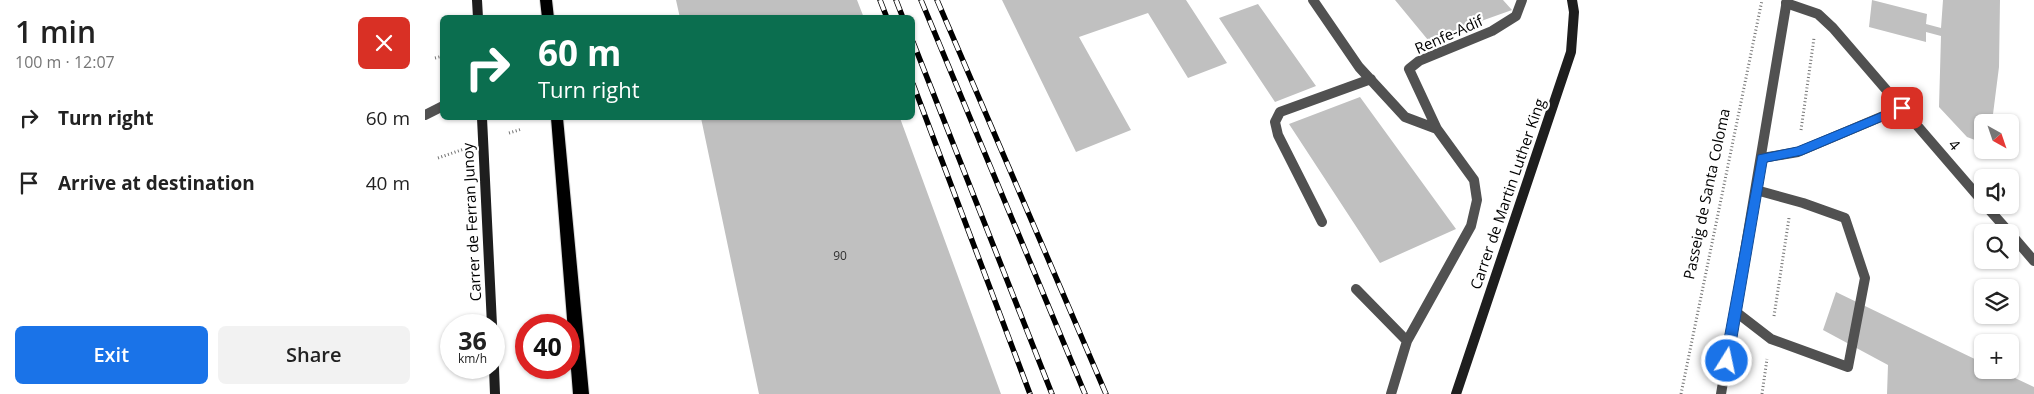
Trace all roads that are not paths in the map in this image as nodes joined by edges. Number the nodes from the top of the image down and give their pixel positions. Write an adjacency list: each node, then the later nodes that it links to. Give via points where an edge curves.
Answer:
1 (477, 0): 7 (main road)
2 (546, 0): 8 (highway)
3 (1313, 0): 9 (street)
4 (1522, 0): 15 (street, Renfe-Adif, via 1516,16 1493,31 1409,68)
5 (1572, 0): 32 (main road, Carrer de Martin Luther King, via 1571,52 1564,76)
6 (1787, 2): 11 (street, 4, via 1818,14); 16 (street)
7 (478, 15)
8 (548, 15)
9 (1371, 79): 15 (street, via 1405,116); 20 (street, via 1280,112 1275,122 1278,135)
10 (440, 108): 12 (street)
11 (1902, 108): 16 (street, via 1798,152); 18 (street, 4)
12 (425, 115)
13 (482, 120): 26 (main road, Carrer de Ferran Junoy)
14 (557, 120): 30 (highway)
15 (1437, 129): 27 (street, via 1475,180 1477,200 1471,226)
16 (1762, 158): 17 (street)
17 (1756, 190): 25 (street); 25 (street, via 1845,218 1865,278 1849,367 1771,339)
18 (1974, 192)
19 (1993, 214): 21 (street)
20 (1322, 222)
21 (2002, 224)
22 (2019, 244): 23 (street)
23 (2034, 261)
24 (1356, 289): 27 (street)
25 (1735, 312): 33 (street)
26 (491, 314)
27 (1407, 341): 31 (street)
28 (494, 379): 29 (main road)
29 (495, 394)
30 (581, 394)
31 (1391, 394)
32 (1457, 394)
33 (1721, 394)

